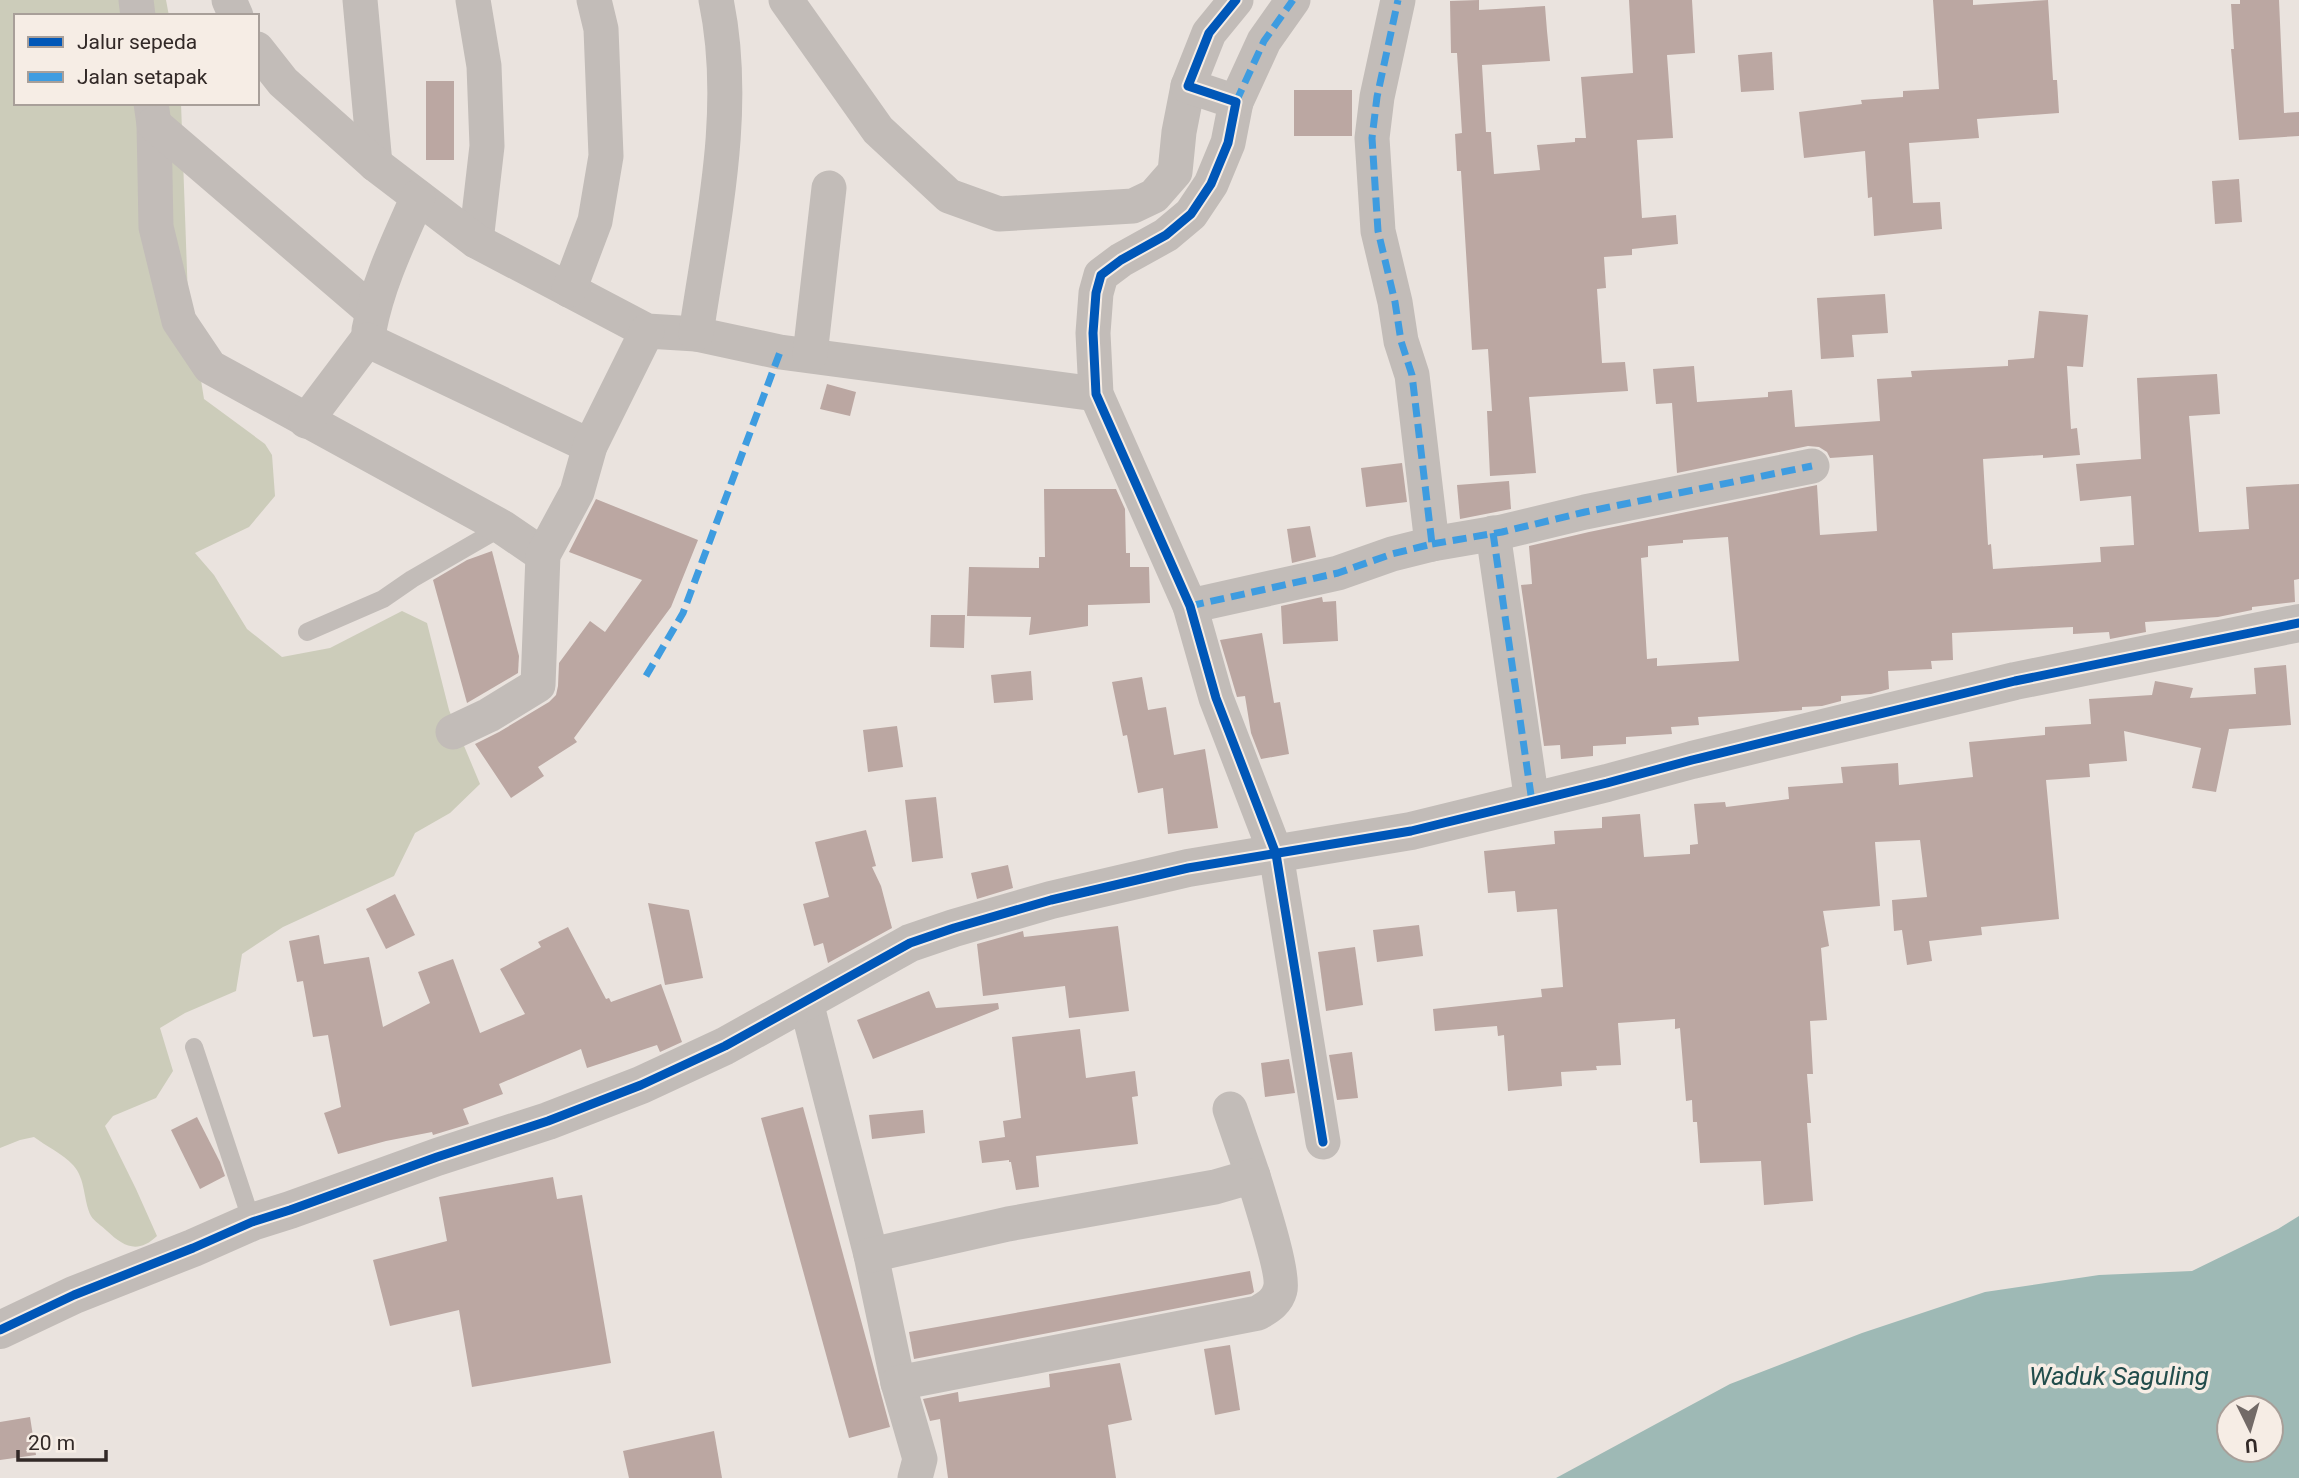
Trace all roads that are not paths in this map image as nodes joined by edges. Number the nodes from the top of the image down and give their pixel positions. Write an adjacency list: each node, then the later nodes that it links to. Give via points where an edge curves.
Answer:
1 (360, 0): 13 (street)
2 (473, 0): 16 (street, via 484,66 487,146)
3 (594, 0): 17 (street, via 601,29 606,156 595,221)
4 (716, 0): 20 (street, via 725,61 724,124)
5 (786, 0): 10 (street, via 878,130 949,196 999,214 1133,205 1154,196 1175,172)
6 (1236, 0): 10 (street, via 1209,33)
7 (1293, 0): 11 (street, via 1264,41)
8 (1398, 0): 28 (street, via 1372,138 1378,231 1412,375)
9 (259, 52): 13 (street, via 283,82)
10 (1188, 86): 11 (street)
11 (1236, 102): 22 (street, via 1211,184 1191,214 1101,275 1093,333)
12 (153, 114): 18 (street); 23 (street, via 156,227 179,321 210,367)
13 (375, 164): 15 (street)
14 (829, 188): 21 (street)
15 (418, 197): 16 (street); 18 (street)
16 (477, 241): 17 (street)
17 (569, 290): 19 (street)
18 (369, 326): 23 (street); 24 (street)
19 (646, 331): 20 (street); 24 (street)
20 (696, 334): 21 (street)
21 (810, 355): 22 (street)
22 (1096, 394): 30 (street)
23 (306, 421): 26 (street)
24 (590, 446): 29 (street, via 577,492)
25 (1812, 466): 27 (street)
26 (502, 527): 29 (street); 32 (lane, via 383,599)
27 (1493, 534): 28 (street); 34 (street)
28 (1432, 544): 30 (street, via 1338,573)
29 (543, 555): 33 (street, via 538,685)
30 (1189, 606): 35 (street, via 1216,698)
31 (2299, 623): 34 (street, via 2015,681)
32 (307, 632)
33 (453, 732)
34 (1532, 802): 35 (street, via 1411,831)
35 (1276, 854): 36 (street, via 1188,868 954,928 910,943); 39 (street)
36 (806, 1002): 41 (street, via 725,1046 630,1089); 42 (street)
37 (194, 1047): 41 (lane)
38 (1230, 1109): 40 (street)
39 (1323, 1142)
40 (1253, 1176): 42 (street); 44 (street, via 1281,1289 1273,1304 1258,1313)
41 (252, 1222): 43 (street)
42 (872, 1255): 44 (street)
43 (0, 1330)
44 (898, 1384): 45 (street, via 920,1459)
45 (915, 1478)

